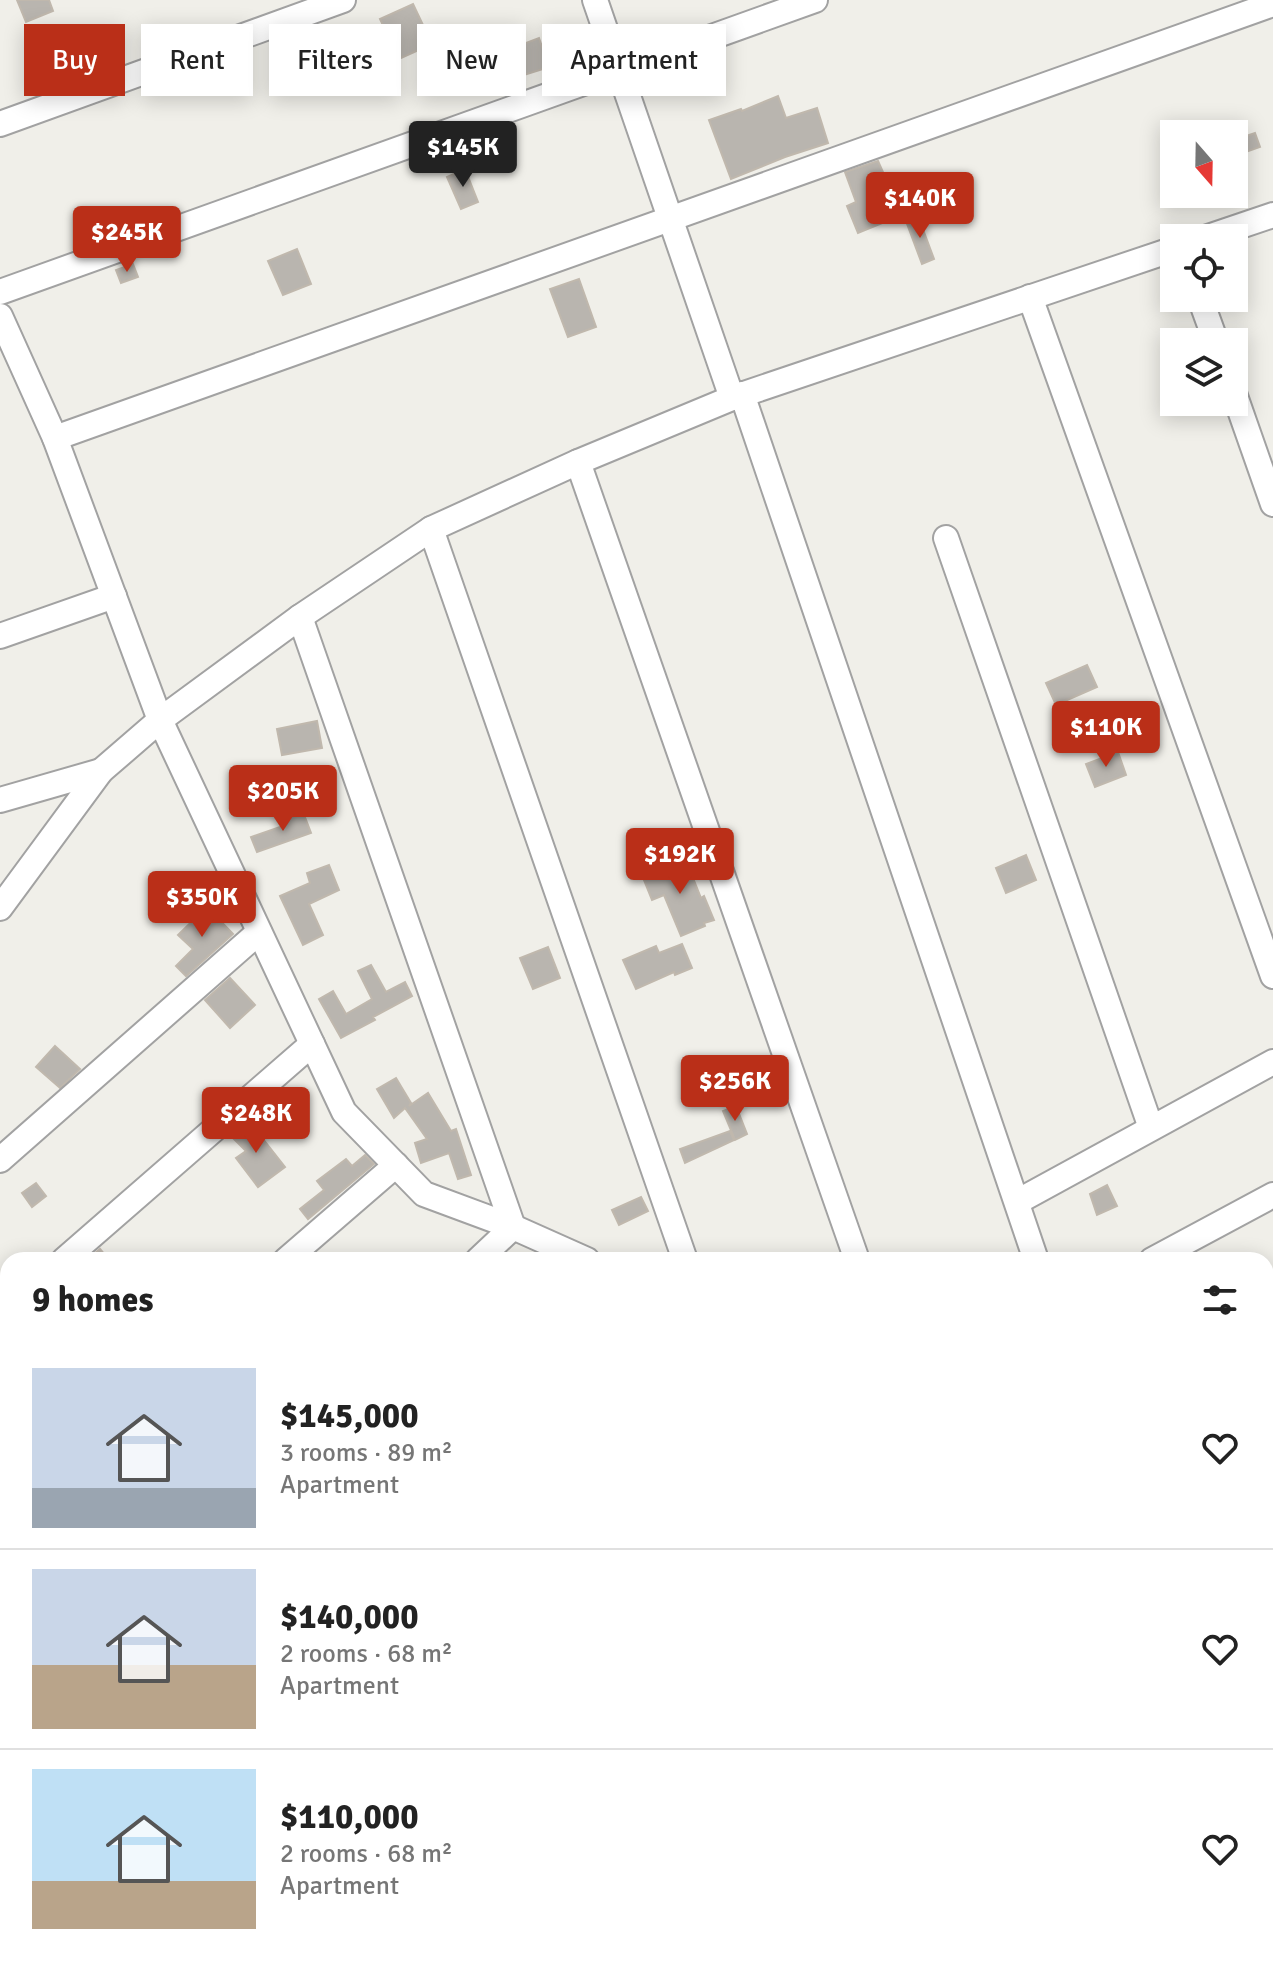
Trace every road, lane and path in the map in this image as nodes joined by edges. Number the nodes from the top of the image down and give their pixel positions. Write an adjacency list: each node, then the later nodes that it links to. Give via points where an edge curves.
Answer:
1 (343, 0): 9 (street)
2 (595, 0): 5 (street)
3 (815, 0): 6 (street)
4 (1273, 4): 11 (street)
5 (604, 24)
6 (726, 32)
7 (547, 96): 14 (street)
8 (629, 96): 11 (street)
9 (0, 124)
10 (1273, 215): 12 (street)
11 (671, 219): 17 (street); 19 (street)
12 (1246, 224)
13 (1160, 254): 15 (street)
14 (0, 292)
15 (1030, 297): 17 (street); 32 (street)
16 (0, 316): 19 (street)
17 (737, 396): 20 (street); 39 (street)
18 (1242, 416): 21 (street)
19 (55, 438): 24 (street)
20 (578, 462): 22 (street); 46 (street)
21 (1273, 504)
22 (431, 529): 25 (street); 45 (street)
23 (946, 538): 35 (street)
24 (114, 596): 26 (street); 27 (street)
25 (300, 617): 27 (street); 40 (street)
26 (0, 636)
27 (160, 720): 28 (street); 31 (street)
28 (101, 771): 29 (street); 30 (street)
29 (0, 800)
30 (0, 908)
31 (259, 932): 33 (street); 36 (street)
32 (1273, 976)
33 (312, 1044): 37 (street, via 344,1112); 41 (street)
34 (1273, 1062): 35 (street)
35 (1151, 1128): 39 (street)
36 (0, 1160)
37 (396, 1165): 40 (street, via 424,1194); 42 (street)
38 (1273, 1195): 48 (street)
39 (1017, 1202): 47 (street)
40 (513, 1227): 43 (street); 44 (street)
41 (73, 1252)
42 (295, 1252)
43 (486, 1252)
44 (569, 1252)
45 (682, 1252)
46 (854, 1252)
47 (1033, 1252)
48 (1167, 1252)

